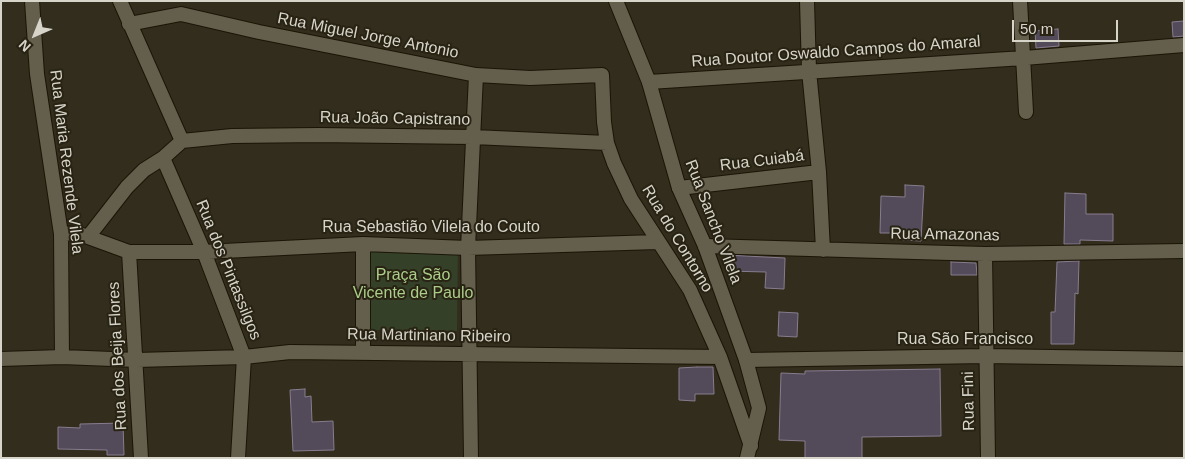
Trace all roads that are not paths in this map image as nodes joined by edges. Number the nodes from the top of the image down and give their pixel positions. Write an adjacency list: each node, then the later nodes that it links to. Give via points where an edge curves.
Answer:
1 (32, 1): 20 (street, Rua Maria Rezende Vilela, via 37,74)
2 (120, 1): 6 (street)
3 (616, 1): 12 (street, Rua Sancho Vilela)
4 (807, 1): 9 (street)
5 (1020, 1): 8 (street)
6 (129, 24): 10 (street, Rua Miguel Jorge Antonio, via 181,14); 15 (street)
7 (1184, 45): 8 (street, Rua Doutor Oswaldo Campos do Amaral)
8 (1024, 58): 9 (street, Rua Doutor Oswaldo Campos do Amaral); 13 (street)
9 (809, 71): 12 (street, Rua Doutor Oswaldo Campos do Amaral); 18 (street)
10 (476, 75): 11 (street, Rua Miguel Jorge Antonio, via 530,78); 14 (street)
11 (602, 75): 16 (street, Rua do Contorno)
12 (650, 82): 19 (street, Rua Sancho Vilela)
13 (1026, 112)
14 (473, 137): 15 (street, Rua João Capistrano, via 232,136); 16 (street, Rua João Capistrano); 25 (street)
15 (182, 141): 17 (street)
16 (607, 143): 22 (street, Rua do Contorno, via 631,199)
17 (163, 158): 21 (street, via 144,170 127,187); 29 (street, Rua dos Pintassilgos)
18 (819, 172): 19 (street, Rua Cuiabá); 26 (street)
19 (679, 188): 24 (street, Rua Sancho Vilela)
20 (61, 234): 21 (street, via 77,233); 34 (street, Rua Maria Rezende Vilela)
21 (88, 237): 28 (street)
22 (657, 242): 25 (street, Rua Sebastião Vilela do Couto); 36 (street, Rua do Contorno, via 690,290)
23 (363, 244): 25 (street, Rua Sebastião Vilela do Couto); 29 (street, Rua Sebastião Vilela do Couto); 31 (street)
24 (706, 246): 26 (street, Rua Amazonas); 40 (street, Rua Sancho Vilela)
25 (468, 248): 32 (street)
26 (823, 250): 30 (street, Rua Amazonas)
27 (1184, 251): 30 (street, Rua Amazonas)
28 (129, 252): 29 (street, Rua Sebastião Vilela do Couto); 39 (street, Rua dos Beija Flores)
29 (204, 252): 35 (street, Rua dos Pintassilgos)
30 (984, 254): 33 (street, Rua Fini)
31 (363, 352): 32 (street, Rua Martiniano Ribeiro); 35 (street, Rua Martiniano Ribeiro, via 290,352)
32 (470, 354): 36 (street, Rua Martiniano Ribeiro); 44 (street)
33 (985, 356): 38 (street, Rua São Francisco); 40 (street, Rua São Francisco); 45 (street, Rua Fini)
34 (62, 357): 37 (street, Rua Martiniano Ribeiro); 39 (street, Rua Martiniano Ribeiro)
35 (244, 357): 39 (street, Rua Martiniano Ribeiro); 43 (street, Rua dos Pintassilgos)
36 (720, 357): 41 (street, Rua do Contorno)
37 (1, 359)
38 (1184, 359)
39 (137, 360): 42 (street, Rua dos Beija Flores)
40 (746, 360): 41 (street, Rua Sancho Vilela, via 759,408)
41 (749, 452)
42 (141, 458)
43 (238, 458)
44 (471, 458)
45 (988, 458)

